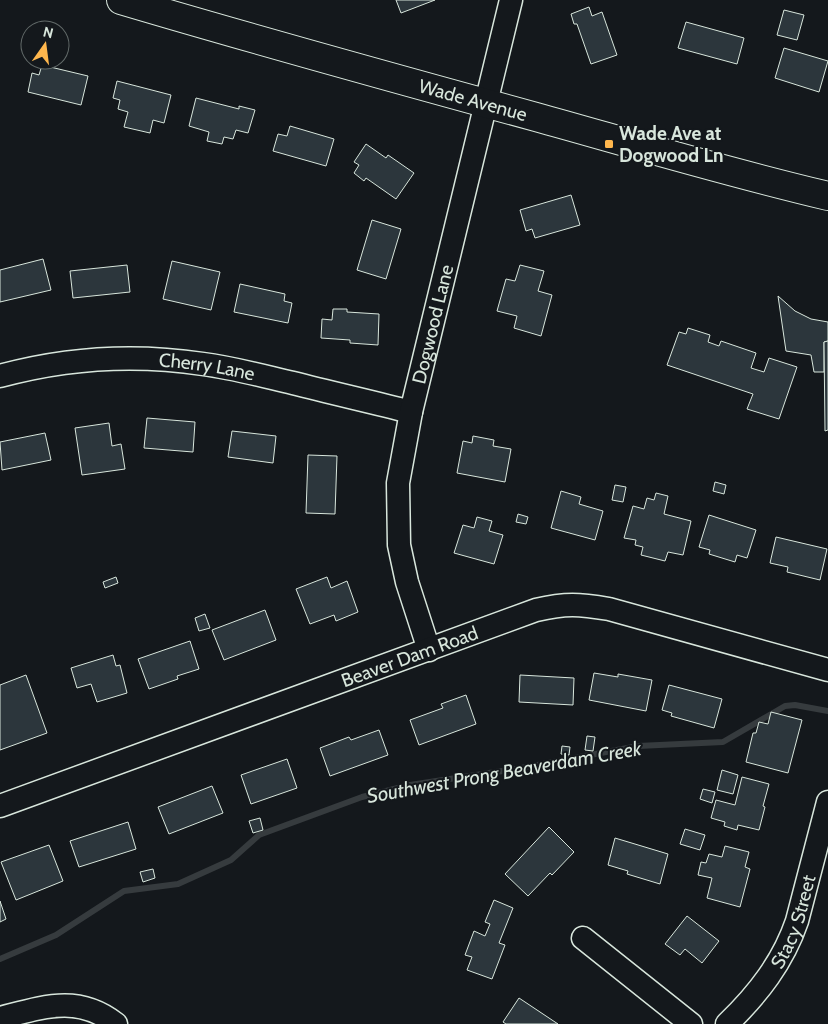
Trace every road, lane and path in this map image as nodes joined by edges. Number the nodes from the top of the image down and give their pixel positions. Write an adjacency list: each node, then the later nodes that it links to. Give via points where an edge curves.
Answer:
1 (121, 0): 3 (main road, Wade Avenue)
2 (511, 0): 3 (street, Dogwood Lane)
3 (486, 104): 4 (main road, Wade Avenue); 6 (street, Dogwood Lane)
4 (828, 196)
5 (0, 376): 6 (street, Cherry Lane, via 69,362 171,360 243,371)
6 (411, 412): 7 (street, Dogwood Lane, via 398,483 399,545)
7 (429, 650): 8 (street, Beaver Dam Road, via 536,610 578,604 609,609); 10 (street, Beaver Dam Road)
8 (828, 670)
9 (828, 802): 15 (street, Stacy Street, via 791,940 767,980)
10 (0, 806)
11 (583, 938): 14 (street)
12 (0, 1018): 13 (street, via 48,1006 69,1005 99,1012)
13 (116, 1024)
14 (691, 1024)
15 (728, 1024)

